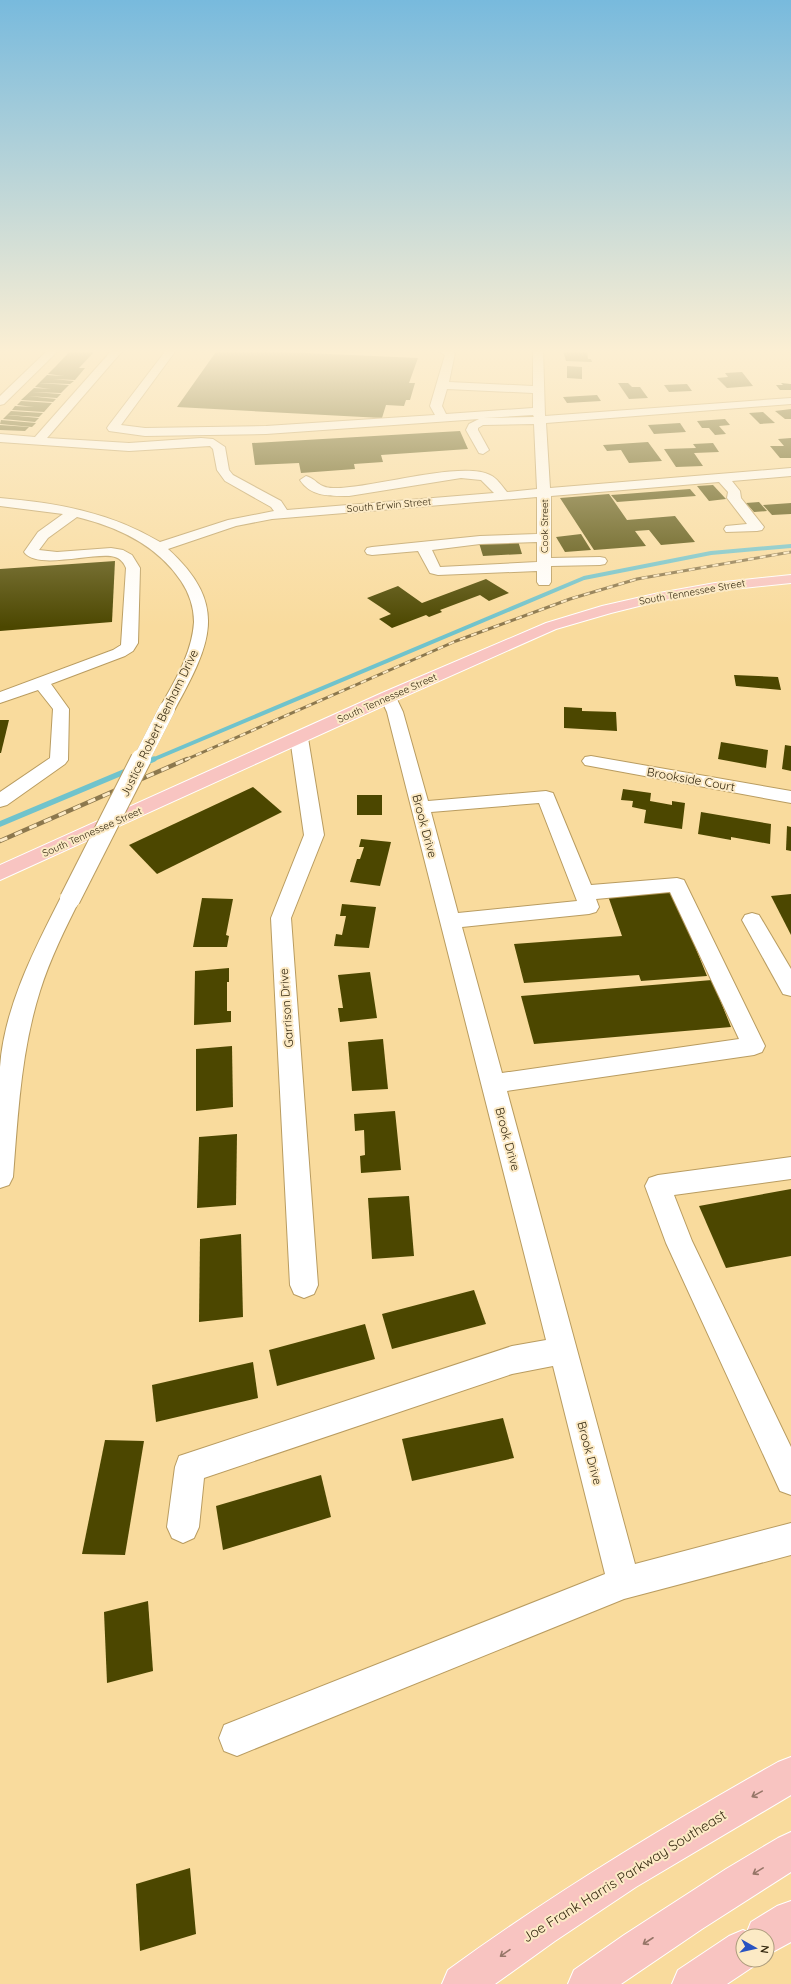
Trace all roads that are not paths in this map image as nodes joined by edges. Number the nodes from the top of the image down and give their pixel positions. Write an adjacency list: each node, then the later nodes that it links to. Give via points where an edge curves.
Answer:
1 (47, 442): 12 (street, via 129,447 213,443 219,447 223,470 229,478 276,504)
2 (478, 442): 4 (street)
3 (541, 442): 8 (street, Cook Street)
4 (483, 450)
5 (791, 472): 6 (street, South Erwin Street)
6 (722, 477): 8 (street, South Erwin Street); 14 (street, via 734,491 734,498 757,527)
7 (306, 480): 9 (street, via 319,491 349,492 461,474 476,474 488,478)
8 (544, 492): 9 (street, South Erwin Street); 16 (street, Cook Street)
9 (503, 495): 12 (street, South Erwin Street)
10 (0, 502): 11 (street)
11 (75, 512): 13 (street); 25 (street, via 38,541 31,552 52,555 111,552 128,558 133,568 130,643 119,653)
12 (283, 513): 15 (street, South Erwin Street, via 250,518)
13 (126, 529): 15 (street, via 160,534); 17 (street)
14 (732, 530)
15 (206, 531): 17 (street, South Erwin Street); 20 (street)
16 (544, 538): 18 (street, via 480,540); 22 (street, Cook Street)
17 (158, 547): 20 (street, Justice Robert Benham Drive, via 169,555)
18 (423, 547): 19 (street); 22 (street, via 435,570 438,571)
19 (372, 551)
20 (184, 559): 40 (street, Justice Robert Benham Drive, bridge, via 200,607 202,626 192,661 36,970 19,1025 11,1069)
21 (600, 561): 22 (street)
22 (544, 564): 24 (street, Cook Street)
23 (791, 579): 26 (main road, South Tennessee Street, via 687,591 595,612 523,637)
24 (544, 582)
25 (42, 683): 27 (street); 31 (street, via 61,709 59,760)
26 (388, 697): 28 (main road, South Tennessee Street); 32 (street, Brook Drive, via 395,712)
27 (3, 698)
28 (299, 738): 33 (main road, South Tennessee Street); 41 (street, Garrison Drive, via 314,835 281,918)
29 (591, 762): 30 (street, Brookside Court)
30 (791, 797)
31 (0, 801)
32 (420, 807): 34 (street, via 546,797); 36 (street, Brook Drive)
33 (0, 873)
34 (584, 893): 36 (street, via 589,907); 38 (street, via 677,885 754,1046)
35 (752, 920): 37 (street)
36 (450, 921): 38 (street, Brook Drive)
37 (791, 988)
38 (493, 1084): 42 (street, Brook Drive)
39 (791, 1168): 43 (street, via 658,1186 678,1243)
40 (0, 1177)
41 (304, 1285)
42 (563, 1350): 44 (street, via 512,1360 190,1467); 46 (street, Brook Drive)
43 (791, 1480)
44 (183, 1527)
45 (791, 1539): 46 (street)
46 (624, 1583): 47 (street)
47 (236, 1738)
48 (791, 1775): 52 (main road, Joe Frank Harris Parkway Southeast, one-way to 52, via 637,1864)
49 (791, 1851): 53 (main road, one-way to 53, via 647,1942)
50 (791, 1920): 51 (main road)
51 (775, 1930)
52 (462, 1984)
53 (588, 1984)

